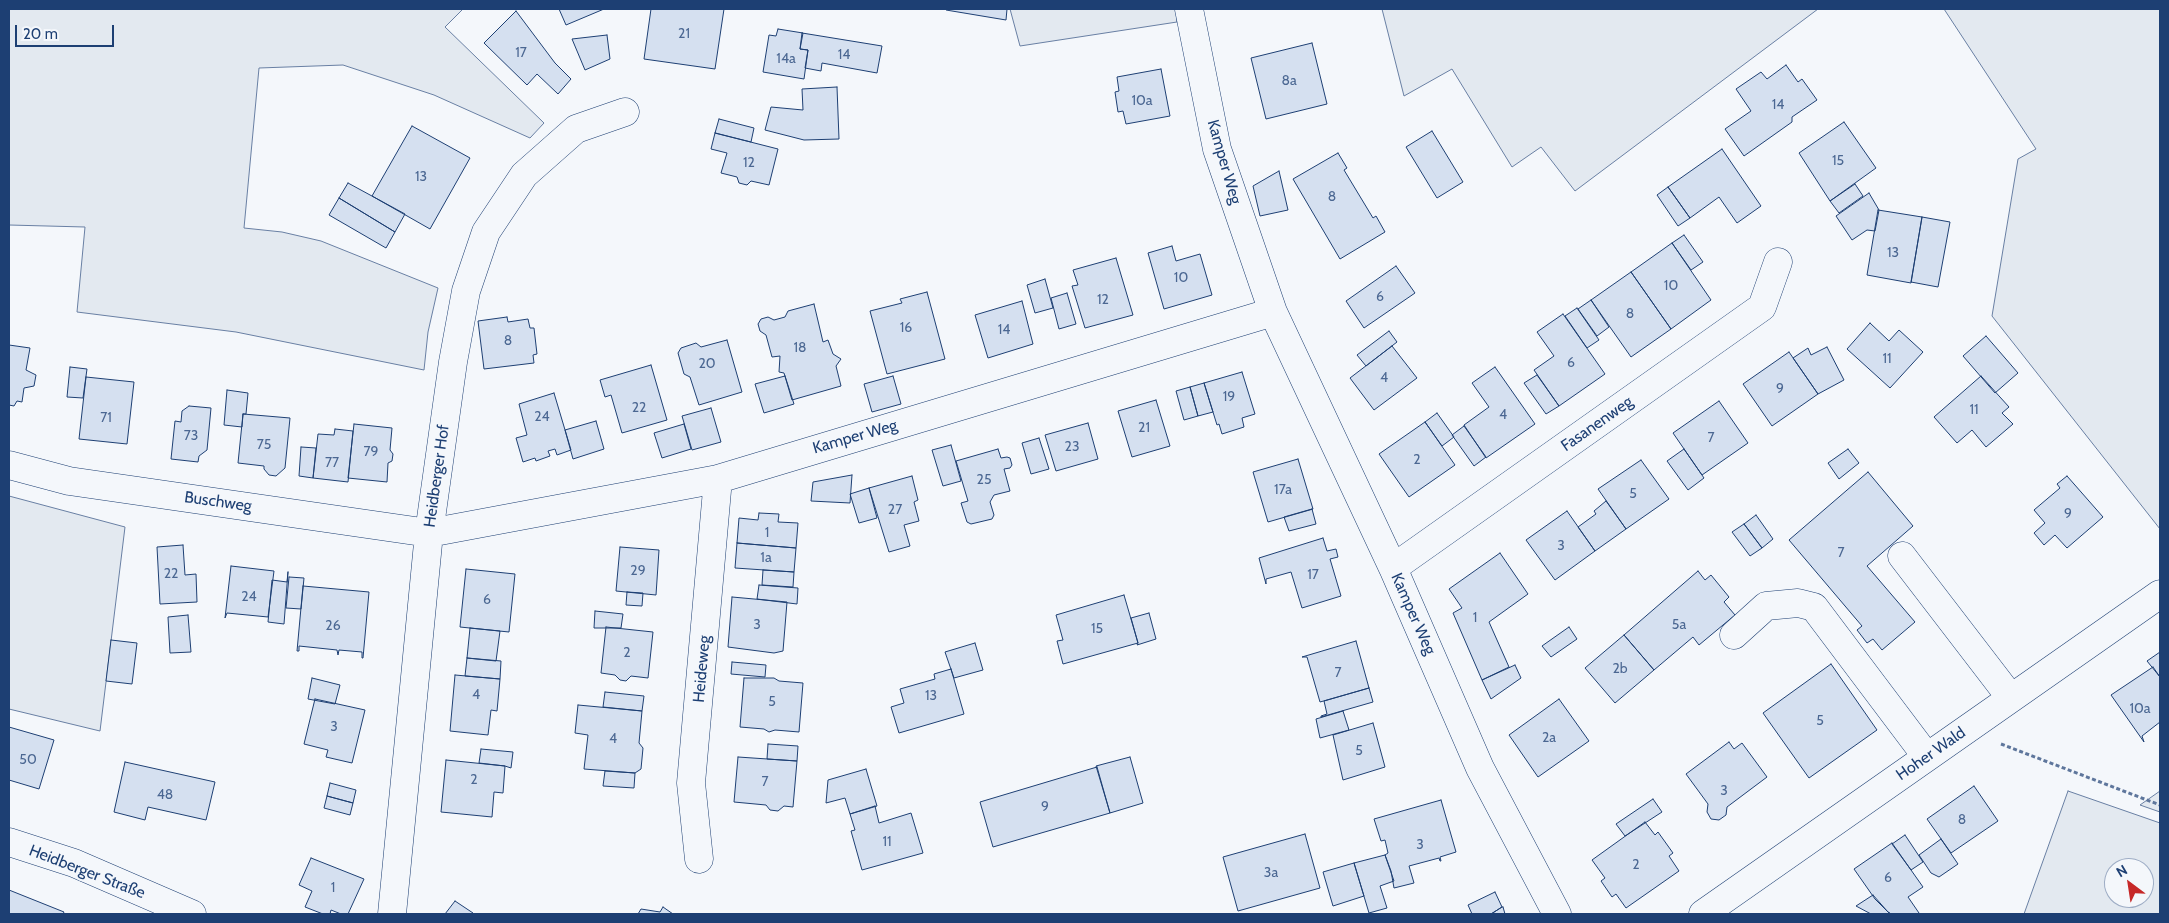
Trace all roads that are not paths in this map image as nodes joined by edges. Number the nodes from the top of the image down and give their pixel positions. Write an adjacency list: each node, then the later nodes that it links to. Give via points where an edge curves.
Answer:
1 (1189, 9): 4 (street, Kamper Weg, via 1217,149)
2 (626, 112): 7 (street, Heidberger Hof, via 576,129 524,174 486,232 466,291)
3 (1778, 262): 9 (street, Fasanenweg, via 1762,307)
4 (1273, 312): 6 (street, Kamper Weg); 9 (street, Kamper Weg)
5 (9, 465): 7 (street, Buschweg, via 69,481)
6 (718, 478): 7 (street, Kamper Weg); 15 (street, Heideweg, via 692,783)
7 (429, 533): 17 (street, Heidberger Hof)
8 (1902, 556): 12 (street)
9 (1393, 568): 18 (street, Kamper Weg, via 1480,768)
10 (2160, 594): 12 (street, Hoher Wald)
11 (1734, 635): 13 (street, via 1766,606 1798,603 1814,607)
12 (2011, 698): 13 (street, Hoher Wald)
13 (1927, 757): 19 (street, Hoher Wald)
14 (9, 842): 16 (street, Heidberger Straße, via 74,863)
15 (699, 859)
16 (192, 914)
17 (392, 914)
18 (1557, 914)
19 (1702, 914)

